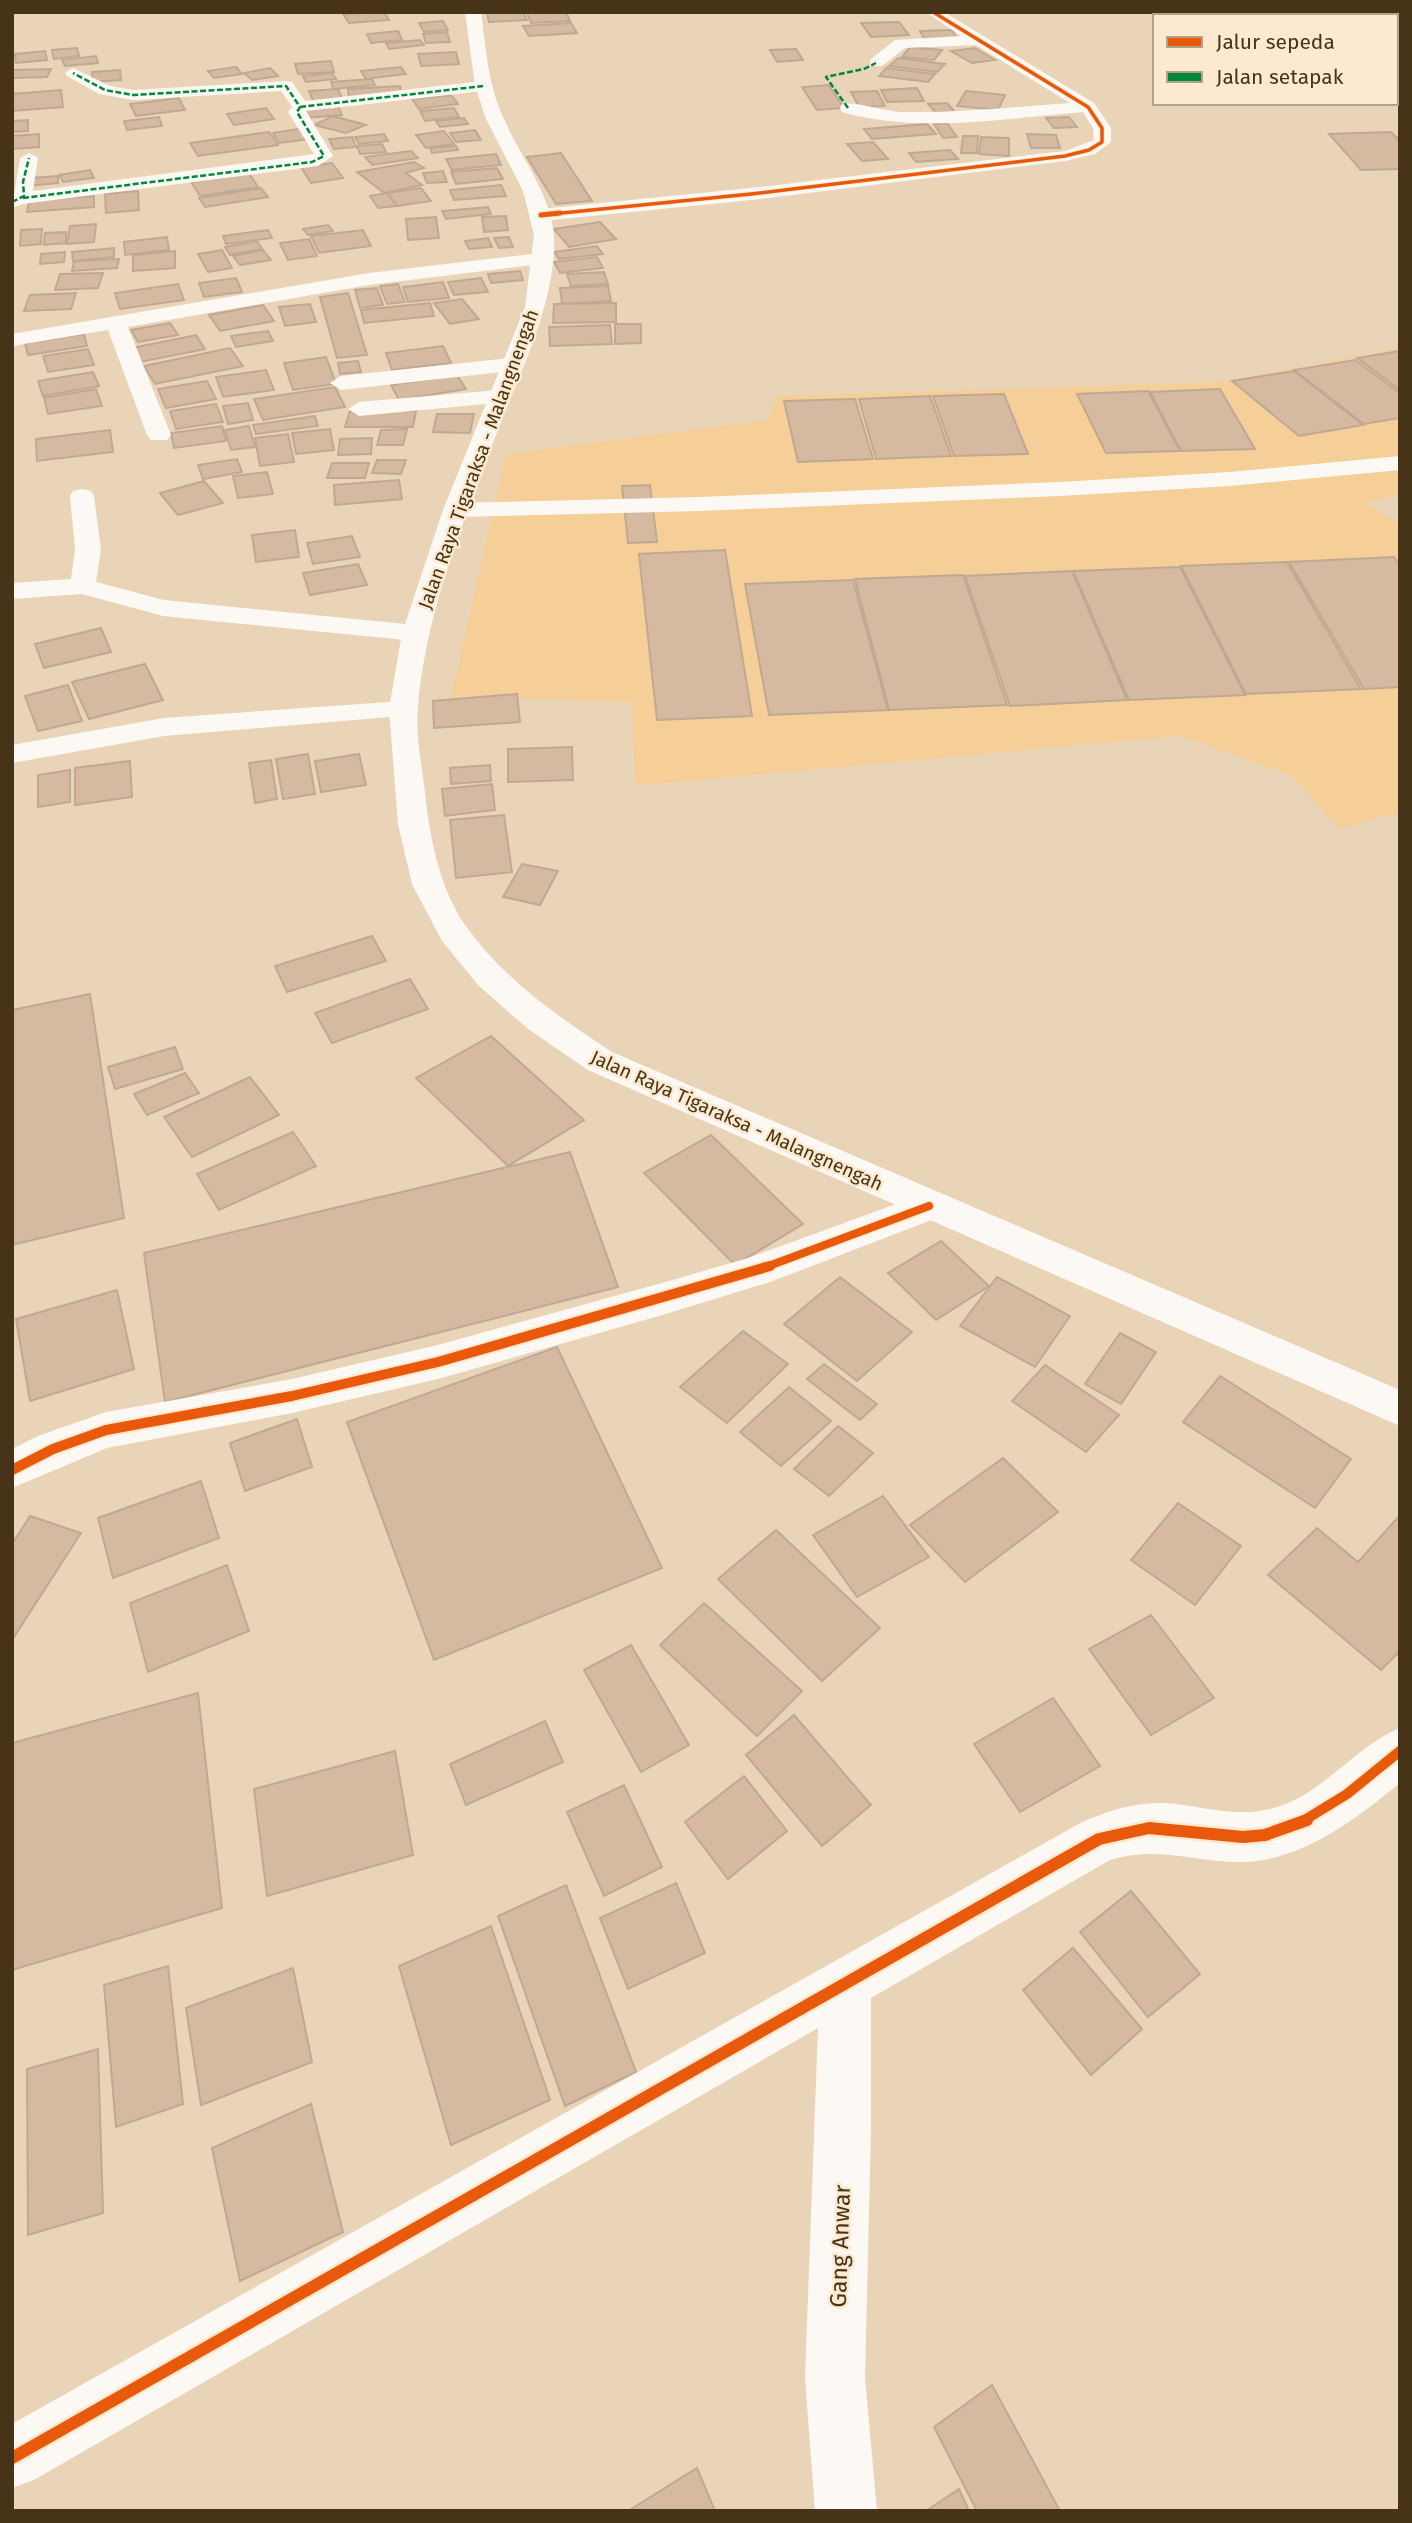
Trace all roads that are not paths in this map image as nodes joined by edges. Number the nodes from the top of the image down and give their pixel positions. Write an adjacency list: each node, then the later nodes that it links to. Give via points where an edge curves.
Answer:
1 (472, 12): 6 (street, Jalan Raya Tigaraksa - Malangnengah)
2 (933, 12): 3 (street)
3 (979, 40): 4 (street, via 901,43); 9 (street)
4 (876, 63)
5 (73, 73): 7 (street, via 105,90 133,95 284,85)
6 (483, 86): 7 (street); 12 (street, Jalan Raya Tigaraksa - Malangnengah)
7 (300, 107): 11 (street, via 297,112 324,154 319,160)
8 (848, 107): 9 (street, via 883,115 960,116)
9 (1088, 107): 12 (street, via 1103,125 1105,139 1090,152)
10 (29, 158): 11 (street)
11 (18, 191)
12 (541, 215): 13 (street, Jalan Raya Tigaraksa - Malangnengah)
13 (541, 259): 14 (street, via 369,279); 16 (street, Jalan Raya Tigaraksa - Malangnengah, via 535,307)
14 (115, 321): 15 (street); 20 (street)
15 (12, 340)
16 (511, 365): 17 (street); 18 (street, Jalan Raya Tigaraksa - Malangnengah)
17 (341, 383)
18 (498, 397): 19 (street); 23 (street, Jalan Raya Tigaraksa - Malangnengah)
19 (359, 409)
20 (159, 435)
21 (1400, 463): 23 (street, via 1187,483 624,508)
22 (82, 496): 24 (street, via 88,550)
23 (455, 510): 26 (street, Jalan Raya Tigaraksa - Malangnengah)
24 (83, 586): 25 (street); 26 (street, via 163,608)
25 (12, 591)
26 (415, 633): 27 (street, Jalan Raya Tigaraksa - Malangnengah)
27 (403, 709): 28 (street, via 164,727); 29 (street, Jalan Raya Tigaraksa - Malangnengah, via 412,824 428,884 453,933 490,977 540,1021 600,1061)
28 (12, 754)
29 (929, 1206): 30 (street, Jalan Raya Tigaraksa - Malangnengah); 31 (street, via 756,1271 669,1297 425,1365 106,1430)
30 (1400, 1409)
31 (12, 1470)
32 (1400, 1751): 33 (street, via 1304,1824 1244,1837 1137,1829 1099,1839)
33 (845, 1982): 34 (street); 35 (street, Gang Anwar, via 835,2378)
34 (12, 2458)
35 (846, 2511)

